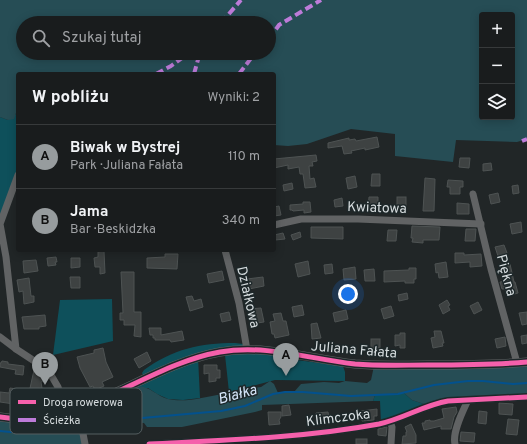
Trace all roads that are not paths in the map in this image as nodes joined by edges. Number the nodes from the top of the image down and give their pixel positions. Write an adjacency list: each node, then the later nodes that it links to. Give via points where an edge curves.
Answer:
1 (16, 180): 3 (street)
2 (473, 194): 4 (street, Piękna)
3 (0, 224): 6 (street)
4 (481, 224): 5 (street, Kwiatowa, via 301,219); 12 (street, Piękna)
5 (276, 225)
6 (2, 242): 9 (street)
7 (226, 252): 10 (street, Działkowa)
8 (0, 337): 9 (street)
9 (16, 349): 13 (street, via 48,370)
10 (248, 350): 12 (street, Juliana Fałata, via 374,366); 14 (street, Juliana Fałata, via 219,352 185,361)
11 (527, 362): 12 (street, Juliana Fałata)
12 (517, 363)
13 (58, 388)
14 (129, 388)
15 (527, 397): 16 (street, Klimczoka)
16 (468, 400): 19 (street, Klimczoka, via 435,403); 24 (street, via 454,436)
17 (0, 416): 18 (street, Juliana Fałata)
18 (10, 418)
19 (390, 420): 22 (street, Klimczoka, via 352,429 286,436); 23 (street)
20 (83, 434): 21 (street)
21 (85, 444)
22 (149, 444)
23 (391, 444)
24 (455, 444)

